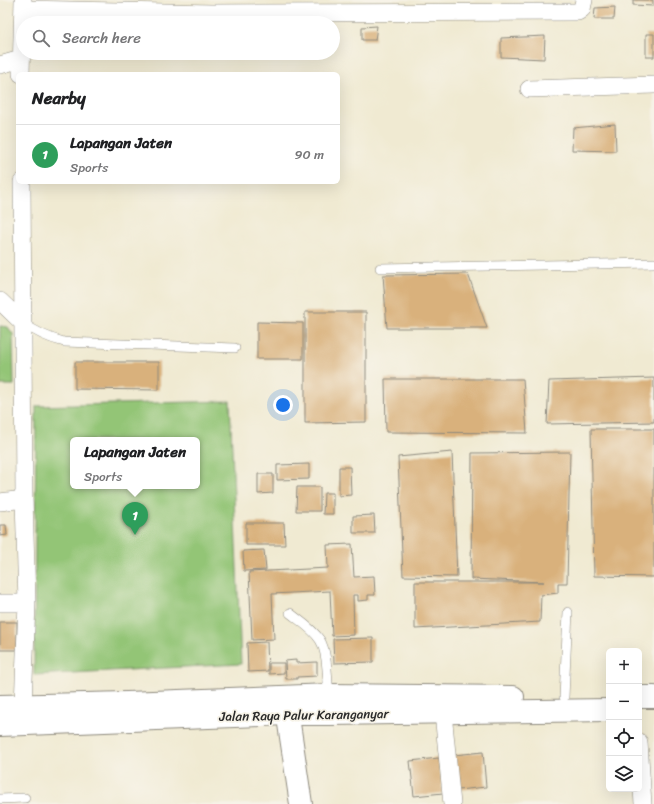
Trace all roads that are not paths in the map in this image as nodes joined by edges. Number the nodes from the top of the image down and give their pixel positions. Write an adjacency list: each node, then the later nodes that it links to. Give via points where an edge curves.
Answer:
1 (584, 0): 3 (street, via 582,9 578,12)
2 (23, 5): 3 (street); 4 (street)
3 (241, 7)
4 (23, 16)
5 (0, 65): 6 (street)
6 (21, 66)
7 (654, 85): 8 (street)
8 (529, 89)
9 (22, 184): 13 (street)
10 (654, 263): 11 (lane)
11 (380, 268)
12 (0, 301): 13 (street)
13 (23, 323): 14 (lane, via 50,339 64,342); 15 (street)
14 (235, 348)
15 (24, 499): 16 (street); 18 (street)
16 (0, 502)
17 (0, 603): 18 (street)
18 (27, 603): 30 (street)
19 (568, 612): 21 (lane)
20 (290, 613): 25 (lane, via 320,641 325,653)
21 (564, 697): 22 (main road, Jalan Raya Palur Karanganyar); 25 (main road, Jalan Raya Palur Karanganyar)
22 (606, 697)
23 (642, 697): 24 (main road)
24 (654, 697)
25 (329, 705): 31 (main road, Jalan Raya Palur Karanganyar); 32 (main road, Jalan Raya Palur Karanganyar)
26 (0, 706): 30 (main road, Jalan Raya Palur Karanganyar)
27 (642, 709): 28 (main road)
28 (654, 709)
29 (606, 710): 32 (main road, Jalan Raya Palur Karanganyar)
30 (24, 715): 31 (main road, Jalan Raya Palur Karanganyar, via 127,704); 33 (main road, Jalan Raya Palur Karanganyar)
31 (288, 717): 37 (main road)
32 (444, 723): 38 (street)
33 (0, 725)
34 (640, 756): 39 (street)
35 (25, 798): 36 (lane)
36 (0, 799)
37 (301, 804)
38 (452, 804)
39 (643, 804)

